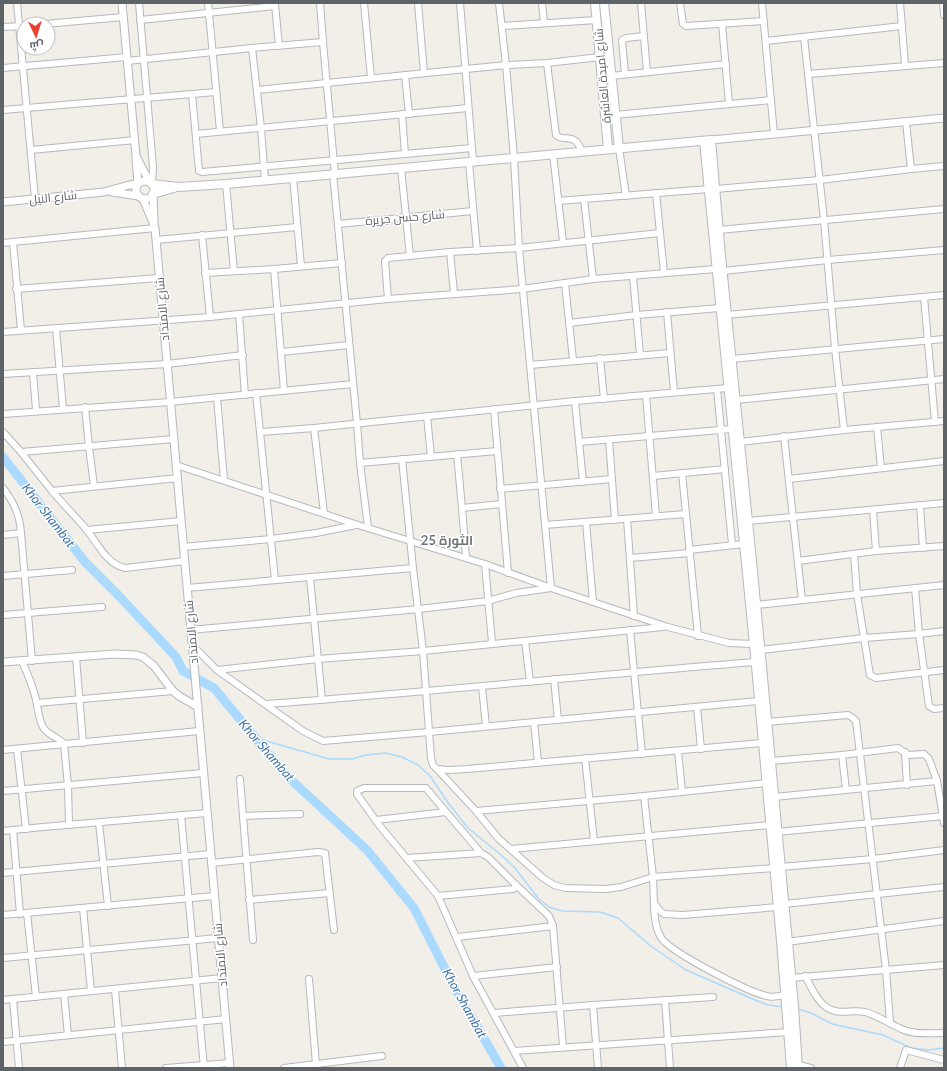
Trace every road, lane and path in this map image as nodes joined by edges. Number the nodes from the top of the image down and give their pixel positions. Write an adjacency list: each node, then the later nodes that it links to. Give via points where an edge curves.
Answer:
1 (17, 3): 21 (street)
2 (122, 3): 22 (street)
3 (139, 3): 23 (street)
4 (208, 3): 19 (street)
5 (320, 3): 36 (street)
6 (364, 3): 58 (street)
7 (418, 3): 53 (street)
8 (460, 3): 51 (street)
9 (499, 3): 29 (street)
10 (542, 3): 27 (street)
11 (595, 3): 24 (main road, شارع امبدة العاشرة)
12 (604, 3): 57 (main road, شارع امبدة العاشرة)
13 (641, 3): 33 (street)
14 (680, 3): 28 (street, via 683,24 686,26)
15 (762, 3): 25 (street)
16 (900, 3): 30 (street)
17 (943, 3): 20 (street)
18 (275, 5): 19 (street); 37 (street)
19 (209, 13): 23 (street); 39 (street)
20 (944, 15)
21 (20, 16)
22 (123, 17): 26 (street); 42 (street)
23 (140, 20): 43 (street)
24 (597, 20): 27 (street); 41 (main road, شارع امبدة العاشرة)
25 (764, 21): 28 (street); 35 (street)
26 (56, 23)
27 (544, 23): 29 (street)
28 (722, 24): 46 (street)
29 (502, 26): 47 (street)
30 (902, 26): 34 (street); 49 (street)
31 (16, 27): 32 (street)
32 (3, 28)
33 (644, 36): 52 (street); 54 (street, via 622,40)
34 (804, 37): 35 (street); 55 (street)
35 (766, 41): 65 (street)
36 (323, 42): 37 (street); 59 (street)
37 (279, 46): 38 (street)
38 (252, 48): 39 (street); 60 (street)
39 (212, 52): 43 (street); 61 (street)
40 (23, 56): 48 (street)
41 (600, 57): 44 (street); 79 (main road, شارع امبدة العاشرة)
42 (127, 59): 43 (street); 48 (street); 64 (street)
43 (144, 60): 63 (street)
44 (547, 63): 47 (street); 88 (street, via 556,135 573,139)
45 (944, 63): 49 (street)
46 (726, 64): 52 (street); 66 (street)
47 (506, 65): 51 (street); 92 (street)
48 (23, 66): 50 (street); 67 (street)
49 (905, 66): 55 (street)
50 (3, 68)
51 (464, 69): 53 (street); 68 (street)
52 (647, 72): 54 (street)
53 (424, 73): 56 (street)
54 (625, 74): 57 (street)
55 (808, 74): 76 (street)
56 (405, 75): 58 (street); 70 (street)
57 (611, 76): 71 (main road, شارع امبدة العاشرة)
58 (371, 78): 59 (street)
59 (326, 83): 60 (street); 73 (street)
60 (257, 90): 75 (street)
61 (216, 92): 62 (street); 77 (street)
62 (192, 94): 63 (street); 80 (street)
63 (148, 98): 64 (street); 104 (street, via 153,167)
64 (131, 99): 67 (street); 82 (street)
65 (771, 100): 66 (street); 81 (street)
66 (729, 104): 71 (street)
67 (28, 108): 69 (street); 87 (street)
68 (468, 108): 70 (street); 84 (street)
69 (3, 110)
70 (405, 114): 73 (street); 89 (street)
71 (615, 115): 78 (main road, شارع امبدة العاشرة)
72 (944, 118): 74 (street)
73 (330, 122): 75 (street); 93 (street)
74 (906, 122): 76 (street); 98 (street)
75 (261, 128): 77 (street); 96 (street)
76 (815, 130): 81 (street); 102 (street)
77 (220, 131): 80 (street)
78 (617, 131): 79 (main road); 85 (main road, شارع امبدة العاشرة)
79 (607, 132): 86 (main road, شارع امبدة العاشرة)
80 (196, 134): 96 (street, via 200,172)
81 (774, 134): 83 (street)
82 (135, 140): 87 (street); 91 (street)
83 (708, 140): 85 (main road); 107 (main road)
84 (472, 148): 89 (street); 94 (street)
85 (619, 148): 86 (main road); 111 (street)
86 (608, 149): 88 (main road)
87 (31, 150): 113 (street)
88 (582, 151): 90 (main road)
89 (405, 154): 93 (street)
90 (553, 154): 92 (main road); 115 (street)
91 (136, 156): 103 (street); 104 (street)
92 (514, 158): 94 (main road); 133 (street)
93 (333, 160): 96 (street); 99 (street)
94 (471, 162): 97 (main road); 118 (street)
95 (944, 166): 98 (street)
96 (264, 167): 101 (street)
97 (401, 168): 99 (main road); 119 (street)
98 (911, 169): 102 (street)
99 (334, 174): 100 (main road); 121 (street)
100 (293, 178): 101 (main road); 123 (street)
101 (265, 180): 105 (main road)
102 (820, 180): 107 (street); 120 (street)
103 (138, 184): 104 (street, via 145,181); 108 (street, شارع النيل); 112 (street, via 136,189)
104 (151, 184): 106 (main road); 110 (street)
105 (226, 184): 106 (main road); 125 (street)
106 (178, 187): 110 (main road)
107 (712, 189): 109 (street); 124 (main road); 142 (main road)
108 (104, 192): 112 (street, شارع النيل, via 123,193); 113 (street, شارع النيل)
109 (656, 193): 111 (street); 126 (street)
110 (153, 194): 112 (street, via 147,199); 122 (street)
111 (626, 196): 114 (street)
112 (141, 198): 122 (street, شارع الامتداد)
113 (35, 199): 116 (street, شارع النيل)
114 (584, 199): 115 (street); 129 (street)
115 (558, 201): 131 (street)
116 (3, 202)
117 (944, 209): 120 (street)
118 (473, 211): 119 (street, شارع حسن جزيرة); 135 (street)
119 (406, 217): 121 (street, شارع حسن جزيرة); 137 (street)
120 (824, 220): 124 (street); 138 (street)
121 (338, 224): 139 (street)
122 (154, 226): 128 (street, شارع الامتداد); 130 (street)
123 (297, 227): 125 (street); 140 (street)
124 (719, 230): 142 (main road)
125 (230, 233): 127 (street); 143 (street)
126 (660, 233): 129 (street); 145 (street)
127 (202, 235): 128 (street); 144 (street)
128 (156, 240): 147 (street, شارع الامتداد)
129 (589, 240): 131 (street); 148 (street)
130 (13, 242): 132 (street); 150 (street)
131 (563, 242): 133 (street)
132 (3, 243)
133 (519, 248): 135 (street); 151 (street)
134 (944, 250): 138 (street)
135 (477, 251): 136 (street)
136 (450, 252): 137 (street); 152 (street)
137 (410, 256): 155 (street, via 385,259)
138 (828, 260): 142 (street); 157 (street)
139 (342, 263): 140 (street); 156 (street)
140 (301, 266): 141 (street)
141 (274, 269): 143 (street); 159 (street)
142 (719, 270): 145 (street); 158 (main road); 163 (main road)
143 (234, 271): 144 (street)
144 (206, 273): 164 (street)
145 (664, 273): 146 (street)
146 (633, 276): 148 (street); 162 (street)
147 (159, 278): 150 (street); 165 (street, شارع الامتداد)
148 (594, 280): 149 (street)
149 (565, 282): 151 (street); 166 (street)
150 (16, 289): 168 (street)
151 (522, 289): 152 (street); 182 (street)
152 (454, 293): 155 (street)
153 (944, 295): 154 (street)
154 (924, 297): 157 (street); 171 (street)
155 (388, 299): 156 (street)
156 (345, 303): 159 (street); 172 (street)
157 (831, 305): 163 (street); 173 (street)
158 (720, 308): 160 (street); 189 (main road)
159 (277, 310): 161 (street); 174 (street)
160 (667, 312): 162 (street); 175 (street)
161 (239, 314): 164 (street); 176 (street)
162 (637, 315): 166 (street); 177 (street)
163 (727, 315): 179 (main road)
164 (210, 317): 165 (street)
165 (162, 320): 167 (street); 181 (street, شارع الامتداد)
166 (569, 323): 180 (street)
167 (56, 328): 168 (street); 183 (street)
168 (21, 330): 169 (street)
169 (3, 332)
170 (944, 339): 171 (street)
171 (928, 340): 173 (street); 187 (street)
172 (349, 345): 174 (street); 188 (street)
173 (835, 348): 179 (street); 192 (street)
174 (281, 352): 191 (street)
175 (670, 353): 177 (street); 193 (street)
176 (243, 355): 181 (street); 195 (street)
177 (640, 355): 178 (street)
178 (600, 358): 180 (street); 198 (street)
179 (731, 358): 199 (main road)
180 (573, 360): 182 (street)
181 (166, 364): 183 (street); 201 (street, شارع الامتداد)
182 (530, 365): 202 (street)
183 (60, 370): 184 (street); 204 (street)
184 (33, 372): 185 (street); 206 (street)
185 (3, 374)
186 (944, 379): 187 (street)
187 (931, 380): 192 (street); 210 (street)
188 (353, 384): 191 (street); 211 (street)
189 (728, 388): 190 (street); 214 (main road)
190 (717, 389): 193 (street); 215 (street)
191 (284, 390): 194 (street)
192 (839, 390): 199 (street); 216 (street)
193 (674, 392): 196 (street)
194 (256, 393): 195 (street); 218 (street)
195 (245, 395): 197 (street)
196 (646, 395): 198 (street); 219 (street)
197 (217, 397): 201 (street); 241 (street)
198 (604, 399): 200 (street)
199 (736, 400): 224 (main road)
200 (575, 401): 202 (street); 223 (street)
201 (170, 402): 203 (street); 221 (street, شارع الامتداد)
202 (534, 405): 205 (street); 244 (street)
203 (85, 407): 204 (street); 225 (street)
204 (63, 409): 206 (street)
205 (494, 409): 208 (street); 226 (street)
206 (36, 410): 207 (street)
207 (3, 414)
208 (427, 416): 211 (street); 229 (street)
209 (944, 421): 210 (street)
210 (935, 422): 212 (street)
211 (358, 424): 213 (street); 232 (street)
212 (877, 427): 216 (street); 234 (street)
213 (314, 428): 218 (street); 254 (street)
214 (732, 429): 215 (street); 272 (main road)
215 (721, 430): 219 (street); 235 (street)
216 (844, 430): 220 (street)
217 (3, 432): 227 (street)
218 (261, 432): 248 (street)
219 (650, 436): 222 (street); 237 (street)
220 (784, 436): 224 (street); 240 (street)
221 (174, 440): 225 (street); 233 (street, شارع الامتداد)
222 (609, 440): 223 (street); 239 (street)
223 (579, 442): 242 (street)
224 (740, 442): 261 (main road)
225 (89, 447): 227 (street); 243 (street)
226 (497, 451): 228 (street); 245 (street)
227 (21, 452): 247 (street)
228 (457, 454): 229 (street); 252 (street)
229 (431, 457): 230 (street)
230 (402, 460): 232 (street); 270 (street)
231 (944, 461): 234 (street)
232 (360, 463): 265 (street)
233 (176, 465): 238 (street, شارع الامتداد); 241 (street)
234 (881, 468): 240 (street)
235 (725, 469): 236 (street); 271 (street)
236 (682, 474): 237 (street); 255 (street)
237 (653, 476): 256 (street)
238 (178, 478): 243 (street); 260 (street, شارع الامتداد)
239 (612, 479): 242 (street); 259 (street)
240 (789, 479): 257 (street)
241 (224, 480): 248 (street)
242 (583, 482): 244 (street)
243 (94, 486): 247 (street)
244 (541, 486): 245 (street); 264 (street)
245 (500, 489): 250 (street)
246 (4, 491): 267 (street, via 19,515)
247 (52, 492): 266 (street)
248 (266, 494): 254 (street); 269 (street)
249 (944, 503): 251 (street)
250 (502, 504): 252 (street); 287 (street)
251 (920, 505): 253 (street); 275 (street)
252 (462, 508): 279 (street)
253 (873, 510): 257 (street); 277 (street)
254 (324, 513): 263 (street)
255 (686, 514): 256 (street); 276 (street)
256 (656, 516): 258 (street)
257 (793, 517): 261 (street); 282 (street)
258 (627, 519): 259 (street); 280 (street)
259 (616, 520): 262 (street)
260 (181, 521): 266 (street); 273 (street, شارع الامتداد)
261 (748, 521): 299 (main road)
262 (586, 522): 264 (street); 298 (street)
263 (358, 525): 265 (street); 269 (street)
264 (545, 526): 293 (street)
265 (368, 527): 270 (street)
266 (87, 530): 281 (street, via 108,558 120,567)
267 (21, 533): 268 (street); 286 (street)
268 (3, 535)
269 (271, 539): 273 (street); 290 (street)
270 (410, 540): 279 (street); 284 (street)
271 (732, 544): 272 (street); 276 (street)
272 (744, 544): 315 (main road)
273 (183, 546): 281 (street, شارع الامتداد)
274 (944, 546): 275 (street)
275 (923, 548): 277 (street)
276 (690, 551): 280 (street); 311 (street)
277 (876, 551): 278 (street)
278 (854, 554): 282 (street); 295 (street)
279 (466, 558): 283 (street)
280 (630, 558): 304 (street)
281 (185, 561): 292 (street, شارع الامتداد)
282 (798, 561): 296 (street)
283 (485, 564): 287 (street); 297 (street)
284 (413, 568): 289 (street); 301 (street)
285 (72, 570): 286 (street)
286 (24, 573): 288 (street); 302 (street)
287 (508, 573): 293 (street)
288 (3, 576)
289 (310, 578): 290 (street); 305 (street)
290 (275, 580): 292 (street)
291 (944, 585): 294 (street)
292 (187, 588): 307 (street, شارع الامتداد)
293 (551, 588): 297 (street, via 516,593); 298 (street)
294 (915, 588): 295 (street); 310 (street)
295 (857, 594): 296 (street); 312 (street)
296 (802, 600): 299 (street)
297 (488, 601): 301 (street); 314 (street)
298 (593, 602): 304 (street)
299 (756, 605): 318 (main road)
300 (102, 607): 302 (street)
301 (419, 609): 305 (street); 317 (street)
302 (28, 613): 303 (street); 322 (street)
303 (3, 616)
304 (634, 616): 306 (street)
305 (315, 619): 307 (street); 320 (street)
306 (668, 627): 308 (street); 311 (street)
307 (190, 630): 316 (street, شارع الامتداد)
308 (630, 630): 313 (street); 327 (street)
309 (944, 631): 310 (street)
310 (919, 634): 312 (street); 328 (street)
311 (698, 636): 315 (street, via 729,643)
312 (864, 638): 318 (street); 328 (street, via 872,677)
313 (525, 641): 314 (street); 330 (street)
314 (492, 643): 317 (street)
315 (754, 644): 324 (main road)
316 (192, 646): 325 (street); 338 (street, شارع الامتداد)
317 (423, 650): 320 (street); 333 (street)
318 (761, 650): 345 (main road)
319 (76, 657): 322 (street); 332 (street, via 136,654 149,661); 335 (street)
320 (318, 659): 325 (street); 334 (street)
321 (22, 661): 322 (street); 323 (street); 337 (street)
322 (32, 661)
323 (3, 662)
324 (755, 662): 327 (street); 336 (main road)
325 (217, 670): 339 (street)
326 (944, 670): 328 (street)
327 (634, 671): 329 (street); 342 (street)
328 (924, 672): 341 (street, via 929,706 934,709)
329 (554, 679): 330 (street); 343 (street)
330 (530, 682): 331 (street)
331 (482, 686): 333 (street); 346 (street)
332 (173, 691): 335 (street); 338 (street)
333 (426, 691): 334 (street); 348 (street)
334 (322, 700): 339 (street)
335 (79, 701): 337 (street); 349 (street)
336 (758, 701): 340 (street); 350 (main road)
337 (37, 703): 351 (street, via 43,727)
338 (197, 704): 347 (street, شارع الامتداد)
339 (266, 704): 348 (street, via 323,741)
340 (697, 707): 342 (street); 353 (street)
341 (944, 708)
342 (638, 713): 343 (street); 358 (street)
343 (558, 720): 344 (street)
344 (534, 722): 346 (street); 362 (street)
345 (767, 722): 356 (street, via 848,715 856,722); 361 (main road)
346 (486, 726): 348 (street)
347 (199, 731): 349 (street); 364 (street, شارع الامتداد)
348 (430, 732): 363 (street, via 431,758)
349 (83, 743): 351 (street)
350 (762, 743): 353 (street); 367 (main road)
351 (64, 744): 352 (street); 369 (street)
352 (17, 749): 354 (street); 371 (street)
353 (701, 749): 355 (street)
354 (3, 750)
355 (678, 751): 358 (street); 374 (street)
356 (860, 752): 357 (street, via 898,748); 359 (street); 370 (street)
357 (904, 752): 366 (street, via 908,755 927,756); 368 (street)
358 (642, 754): 360 (street)
359 (842, 755): 361 (street); 372 (street)
360 (585, 758): 362 (street); 377 (street)
361 (771, 761): 376 (main road)
362 (538, 762): 363 (street, via 456,770)
363 (436, 769): 378 (street)
364 (203, 773): 369 (street); 380 (street, شارع الامتداد)
365 (240, 779): 383 (street)
366 (936, 781): 368 (street); 384 (street)
367 (766, 783): 374 (street); 390 (main road)
368 (907, 785): 370 (street)
369 (68, 786): 371 (street); 389 (street)
370 (864, 789): 372 (street); 388 (street)
371 (22, 790): 373 (street); 391 (street)
372 (846, 790): 376 (street)
373 (3, 791)
374 (682, 791): 375 (street)
375 (644, 796): 377 (street); 395 (street)
376 (774, 797): 394 (main road)
377 (589, 800): 378 (street); 396 (street)
378 (476, 811): 397 (street)
379 (446, 812): 385 (street); 385 (street, via 426,788 359,789 357,794); 399 (street)
380 (207, 813): 382 (street); 400 (street, شارع الامتداد)
381 (300, 814): 383 (street)
382 (181, 815): 386 (street); 401 (street)
383 (242, 816): 404 (street)
384 (943, 816): 387 (street); 388 (street)
385 (376, 820): 402 (street)
386 (99, 823): 389 (street); 406 (street)
387 (944, 823)
388 (868, 824): 394 (street); 403 (street)
389 (69, 825): 391 (street)
390 (770, 825): 395 (street); 407 (main road)
391 (26, 829): 392 (street)
392 (13, 830): 393 (street); 408 (street)
393 (3, 831)
394 (777, 832): 407 (main road)
395 (649, 837): 396 (street); 410 (street)
396 (594, 840): 397 (street)
397 (510, 849): 410 (street, via 549,882 565,888 606,889)
398 (944, 850): 403 (street)
399 (481, 853): 402 (street); 411 (street)
400 (211, 854): 401 (street); 405 (street, شارع الامتداد)
401 (184, 856): 406 (street); 417 (street)
402 (407, 858): 416 (street)
403 (873, 859): 407 (street); 414 (street)
404 (246, 860): 405 (street); 413 (street, via 325,853); 418 (street)
405 (212, 863): 415 (street, شارع الامتداد)
406 (103, 864): 408 (street); 421 (street)
407 (777, 868): 410 (street); 420 (main road)
408 (16, 871): 409 (street); 423 (street)
409 (3, 872)
410 (653, 877): 419 (street)
411 (515, 884): 416 (street, via 516,887 513,889); 426 (street, via 545,911)
412 (944, 887): 414 (street)
413 (330, 893): 418 (street); 427 (street)
414 (877, 894): 420 (street); 428 (street)
415 (214, 896): 417 (street); 430 (street, شارع الامتداد)
416 (438, 896): 429 (street)
417 (188, 899): 421 (street); 432 (street)
418 (250, 900): 431 (street)
419 (654, 903): 420 (street, via 664,914 672,915); 449 (street, via 654,914 662,939 675,950 753,991 769,997)
420 (781, 905): 433 (main road); 449 (main road)
421 (108, 906): 422 (street)
422 (83, 908): 423 (street); 434 (street)
423 (24, 913): 424 (street); 435 (street)
424 (3, 915)
425 (944, 921): 428 (street)
426 (553, 926): 429 (street); 438 (street)
427 (334, 930)
428 (880, 930): 433 (street); 439 (street)
429 (457, 937): 440 (street)
430 (218, 938): 432 (street); 442 (street, شارع الامتداد)
431 (252, 940)
432 (193, 941): 434 (street); 445 (street)
433 (787, 942): 443 (main road)
434 (87, 950): 435 (street); 447 (street)
435 (31, 955): 436 (street); 450 (street)
436 (3, 958)
437 (944, 965): 439 (street)
438 (557, 967): 440 (street); 457 (street)
439 (886, 970): 441 (street); 462 (street)
440 (474, 976): 458 (street)
441 (804, 976): 443 (street); 462 (street, via 818,999 828,1008 842,1012 865,1012)
442 (222, 978): 445 (street); 460 (street, شارع الامتداد)
443 (791, 978): 456 (main road)
444 (309, 979): 475 (street)
445 (196, 981): 446 (street); 461 (street)
446 (115, 990): 447 (street); 463 (street)
447 (91, 991): 448 (street)
448 (64, 994): 450 (street); 466 (street)
449 (786, 995): 456 (main road)
450 (36, 997): 452 (street)
451 (713, 997): 454 (street)
452 (13, 999): 453 (street); 467 (street)
453 (3, 1000)
454 (665, 1000): 455 (street); 468 (street)
455 (593, 1004): 457 (street); 470 (street)
456 (790, 1005): 459 (main road)
457 (559, 1007): 458 (street); 471 (street)
458 (494, 1013): 472 (street)
459 (791, 1015): 464 (main road); 478 (main road)
460 (226, 1019): 461 (street); 476 (street, شارع الامتداد)
461 (200, 1022): 463 (street); 477 (street)
462 (890, 1022): 465 (street, via 905,1031)
463 (119, 1030): 466 (street); 480 (street)
464 (788, 1032): 468 (street); 478 (main road)
465 (944, 1033)
466 (68, 1035): 467 (street)
467 (17, 1040): 469 (street); 479 (street)
468 (667, 1040): 470 (street); 485 (street)
469 (3, 1042)
470 (596, 1045): 471 (street); 484 (street)
471 (563, 1047): 472 (street)
472 (514, 1051): 483 (street)
473 (382, 1056): 475 (street)
474 (944, 1060): 487 (street, via 906,1050)
475 (316, 1064): 482 (street)
476 (230, 1065): 477 (street)
477 (204, 1066): 481 (street)
478 (796, 1067): 486 (street)
479 (19, 1068)
480 (122, 1068)
481 (166, 1068)
482 (284, 1068)
483 (523, 1068)
484 (598, 1068)
485 (670, 1068)
486 (811, 1068)
487 (900, 1068)

